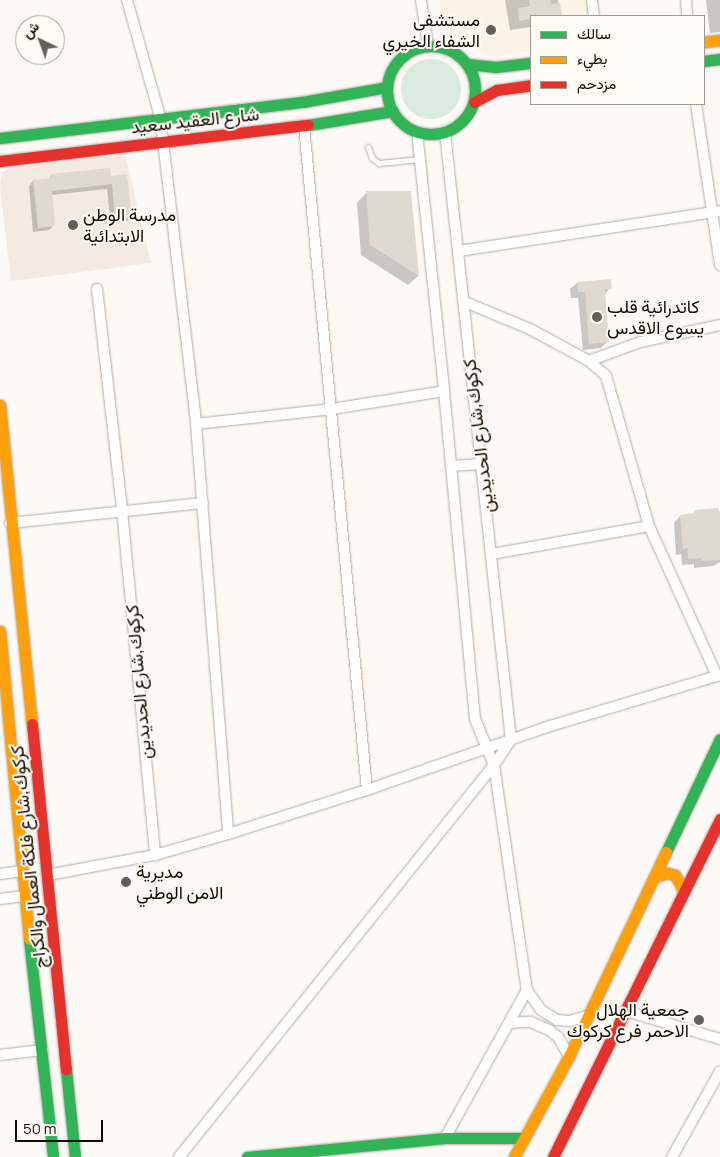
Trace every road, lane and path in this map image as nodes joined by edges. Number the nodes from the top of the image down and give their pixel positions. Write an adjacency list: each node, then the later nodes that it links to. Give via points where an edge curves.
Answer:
1 (127, 0): 19 (street)
2 (422, 0): 9 (street)
3 (592, 0): 5 (street)
4 (686, 0): 6 (street)
5 (594, 15)
6 (687, 15)
7 (720, 40): 8 (street)
8 (705, 42)
9 (428, 46): 13 (street, via 450,50); 15 (street, via 405,54 390,74)
10 (720, 59): 11 (street)
11 (705, 61)
12 (530, 63): 13 (street, via 496,67)
13 (467, 64): 16 (street, via 473,76)
14 (530, 85): 16 (street, via 497,90)
15 (387, 86): 18 (street); 19 (street, شارع العقيد سعيد, via 302,102)
16 (474, 102): 22 (street, via 463,120)
17 (696, 105): 28 (street)
18 (392, 111): 20 (street, شارع العقيد سعيد); 21 (street, via 407,127)
19 (160, 117): 23 (street, شارع العقيد سعيد); 24 (street)
20 (304, 126): 24 (street, شارع العقيد سعيد); 37 (street)
21 (417, 132): 22 (street); 26 (street, كركوك,شارع الحديدين)
22 (445, 132): 29 (street, كركوك,شارع الحديدين)
23 (0, 138)
24 (163, 141): 27 (street, شارع العقيد سعيد); 38 (street)
25 (368, 147): 26 (lane, via 372,158 379,163)
26 (420, 159): 35 (street, كركوك,شارع الحديدين)
27 (0, 161)
28 (716, 211): 29 (street); 30 (street)
29 (459, 251): 32 (street, كركوك,شارع الحديدين)
30 (720, 265)
31 (96, 289): 42 (street, كركوك,شارع الحديدين)
32 (465, 302): 34 (street, via 530,329); 39 (street, كركوك,شارع الحديدين)
33 (720, 325): 34 (street, via 640,342)
34 (589, 361): 44 (street, via 606,376)
35 (444, 391): 37 (street, كركوك,شارع الحديدين); 40 (street, كركوك,شارع الحديدين)
36 (0, 405): 43 (street, كركوك,شارع فلكة العمال والكراج)
37 (332, 409): 38 (street, كركوك,شارع الحديدين); 52 (street)
38 (196, 424): 41 (street)
39 (481, 464): 40 (street); 45 (street, كركوك,شارع الحديدين)
40 (452, 466): 50 (street, كركوك,شارع الحديدين, via 475,718)
41 (203, 503): 42 (street); 54 (street)
42 (122, 510): 43 (street); 55 (street, كركوك,شارع الحديدين)
43 (10, 523): 58 (street, كركوك,شارع فلكة العمال والكراج)
44 (649, 526): 45 (street); 47 (street)
45 (492, 554): 49 (street, كركوك,شارع الحديدين)
46 (0, 631): 56 (street, كركوك,شارع فلكة العمال والكراج)
47 (719, 676): 49 (street)
48 (720, 739): 59 (street)
49 (511, 740): 50 (street); 51 (street)
50 (487, 748): 51 (street, كركوك,شارع الحديدين); 52 (street)
51 (494, 765): 63 (street, كركوك,شارع الحديدين); 76 (street)
52 (367, 790): 54 (street)
53 (720, 820): 60 (street)
54 (228, 834): 55 (street)
55 (155, 855): 58 (street)
56 (22, 871): 57 (street); 61 (street, كركوك,شارع فلكة العمال والكراج)
57 (0, 874)
58 (48, 875): 75 (street, كركوك,شارع فلكة العمال والكراج)
59 (654, 877): 60 (street, via 667,873 675,875); 65 (street)
60 (684, 892): 64 (street)
61 (25, 896): 62 (street); 68 (street, كركوك,شارع فلكة العمال والكراج)
62 (0, 899)
63 (528, 990): 65 (street, via 541,1010 557,1020 569,1021); 66 (street)
64 (626, 1011): 67 (street); 79 (street)
65 (588, 1016): 70 (street)
66 (509, 1023): 70 (street, via 531,1022 549,1030 558,1037); 72 (street)
67 (720, 1039)
68 (43, 1050): 69 (street); 74 (street, كركوك,شارع فلكة العمال والكراج)
69 (0, 1055)
70 (569, 1056): 73 (street)
71 (720, 1071): 80 (street)
72 (445, 1138): 73 (street); 77 (street)
73 (523, 1138): 78 (street)
74 (53, 1157)
75 (75, 1157)
76 (178, 1157)
77 (246, 1157)
78 (514, 1157)
79 (553, 1157)
80 (672, 1157)

